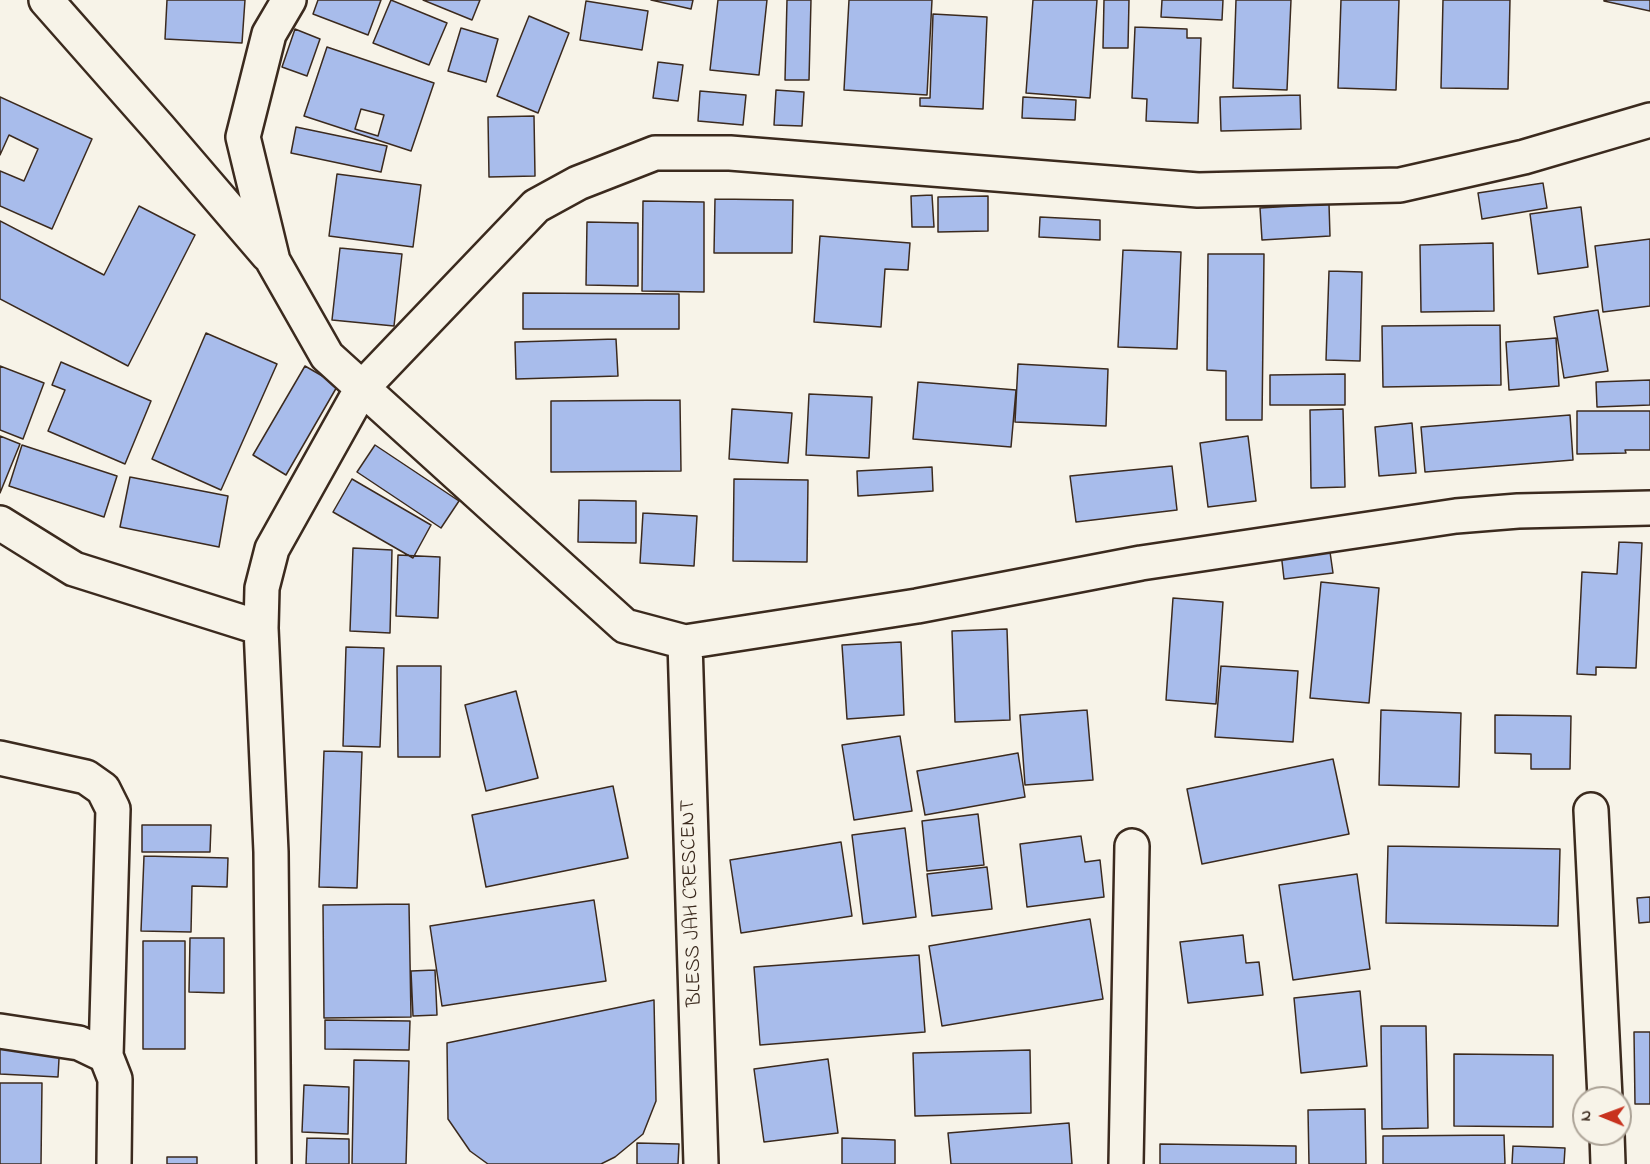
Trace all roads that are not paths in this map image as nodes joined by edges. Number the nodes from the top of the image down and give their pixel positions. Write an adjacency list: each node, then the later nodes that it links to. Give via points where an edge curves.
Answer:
1 (46, 0): 4 (street)
2 (289, 0): 4 (street, via 269,34 243,137)
3 (1650, 120): 5 (street, via 1524,157 1400,185 1302,189 1198,190 730,153 655,153 578,183 536,206)
4 (273, 261): 5 (street, via 327,356)
5 (362, 388): 8 (street, via 272,549 262,588); 9 (street, via 625,626)
6 (1650, 508): 9 (street, via 1456,516 1141,563 917,606)
7 (0, 523): 8 (street, via 74,569)
8 (261, 628): 18 (street, via 271,852)
9 (685, 642): 19 (street, BLESS JAH CRESCENT)
10 (0, 758): 14 (street, via 86,777 103,789 113,809)
11 (1591, 810): 15 (street)
12 (1132, 846): 20 (street)
13 (0, 1031): 14 (street, via 79,1043)
14 (106, 1056): 17 (street, via 115,1079)
15 (1604, 1086)
16 (1607, 1146): 21 (street)
17 (114, 1164)
18 (274, 1164)
19 (701, 1164)
20 (1126, 1164)
21 (1608, 1164)

